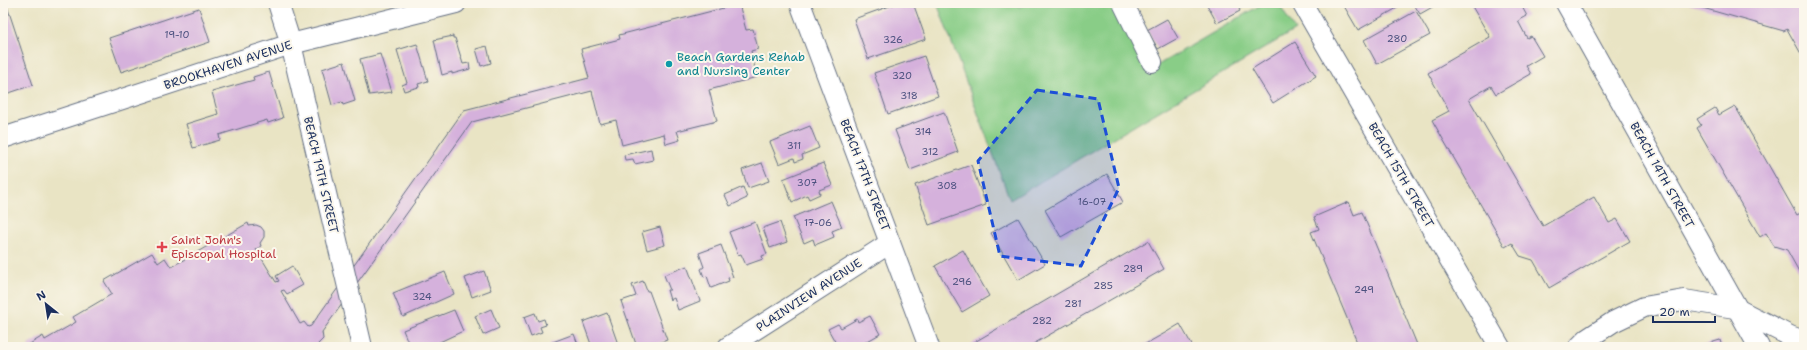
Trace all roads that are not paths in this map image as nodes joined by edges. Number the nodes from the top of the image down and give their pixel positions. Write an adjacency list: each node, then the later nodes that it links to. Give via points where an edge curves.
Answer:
1 (278, 3): 7 (street, BEACH 19TH STREET)
2 (456, 3): 7 (street, BROOKHAVEN AVENUE)
3 (800, 3): 10 (street, BEACH 17TH STREET)
4 (1123, 3): 8 (street)
5 (1302, 3): 16 (street, BEACH 15TH STREET)
6 (1566, 3): 11 (street, BEACH 14TH STREET)
7 (291, 44): 9 (street, BROOKHAVEN AVENUE); 13 (street, BEACH 19TH STREET)
8 (1152, 62)
9 (3, 138)
10 (890, 243): 14 (street, PLAINVIEW AVENUE); 15 (street, BEACH 17TH STREET)
11 (1735, 308): 12 (street); 17 (street, via 1684,300 1644,307 1613,322); 18 (street, BEACH 14TH STREET)
12 (1804, 341)
13 (362, 347)
14 (728, 347)
15 (928, 347)
16 (1500, 347)
17 (1579, 347)
18 (1759, 347)

